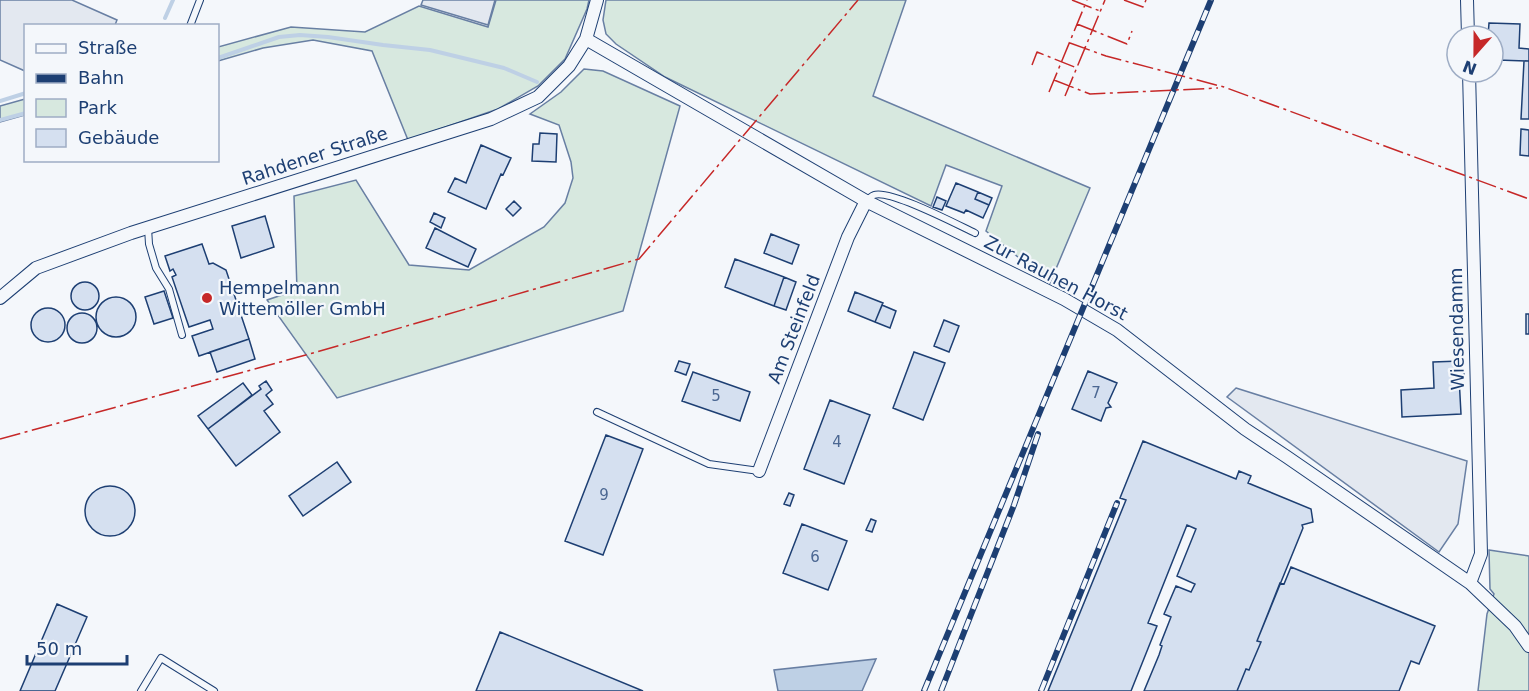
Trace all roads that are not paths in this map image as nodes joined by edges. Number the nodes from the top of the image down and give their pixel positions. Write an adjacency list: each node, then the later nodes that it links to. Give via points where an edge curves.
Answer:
1 (200, 0): 4 (lane)
2 (597, 0): 6 (street, Rahdener Straße)
3 (1467, 0): 5 (street)
4 (191, 24)
5 (1468, 24)
6 (586, 39): 8 (street, Zur Rauhen Horst); 9 (street, Rahdener Straße, via 569,66 538,97 491,119)
7 (1469, 84): 15 (street, Wiesendamm, via 1481,554)
8 (866, 201): 10 (lane, via 874,194 887,195); 14 (street, Am Steinfeld, via 848,237); 15 (street, Zur Rauhen Horst, via 1064,299 1117,330 1245,429)
9 (148, 228): 11 (street, Rahdener Straße, via 36,268); 12 (lane, via 156,267 169,289)
10 (975, 233)
11 (0, 298)
12 (182, 335)
13 (597, 412): 14 (lane, via 709,464)
14 (759, 471)
15 (1470, 583): 16 (street, Zur Rauhen Horst, via 1515,626)
16 (1529, 646)
17 (141, 691): 18 (lane, via 161,658)
18 (214, 691)

